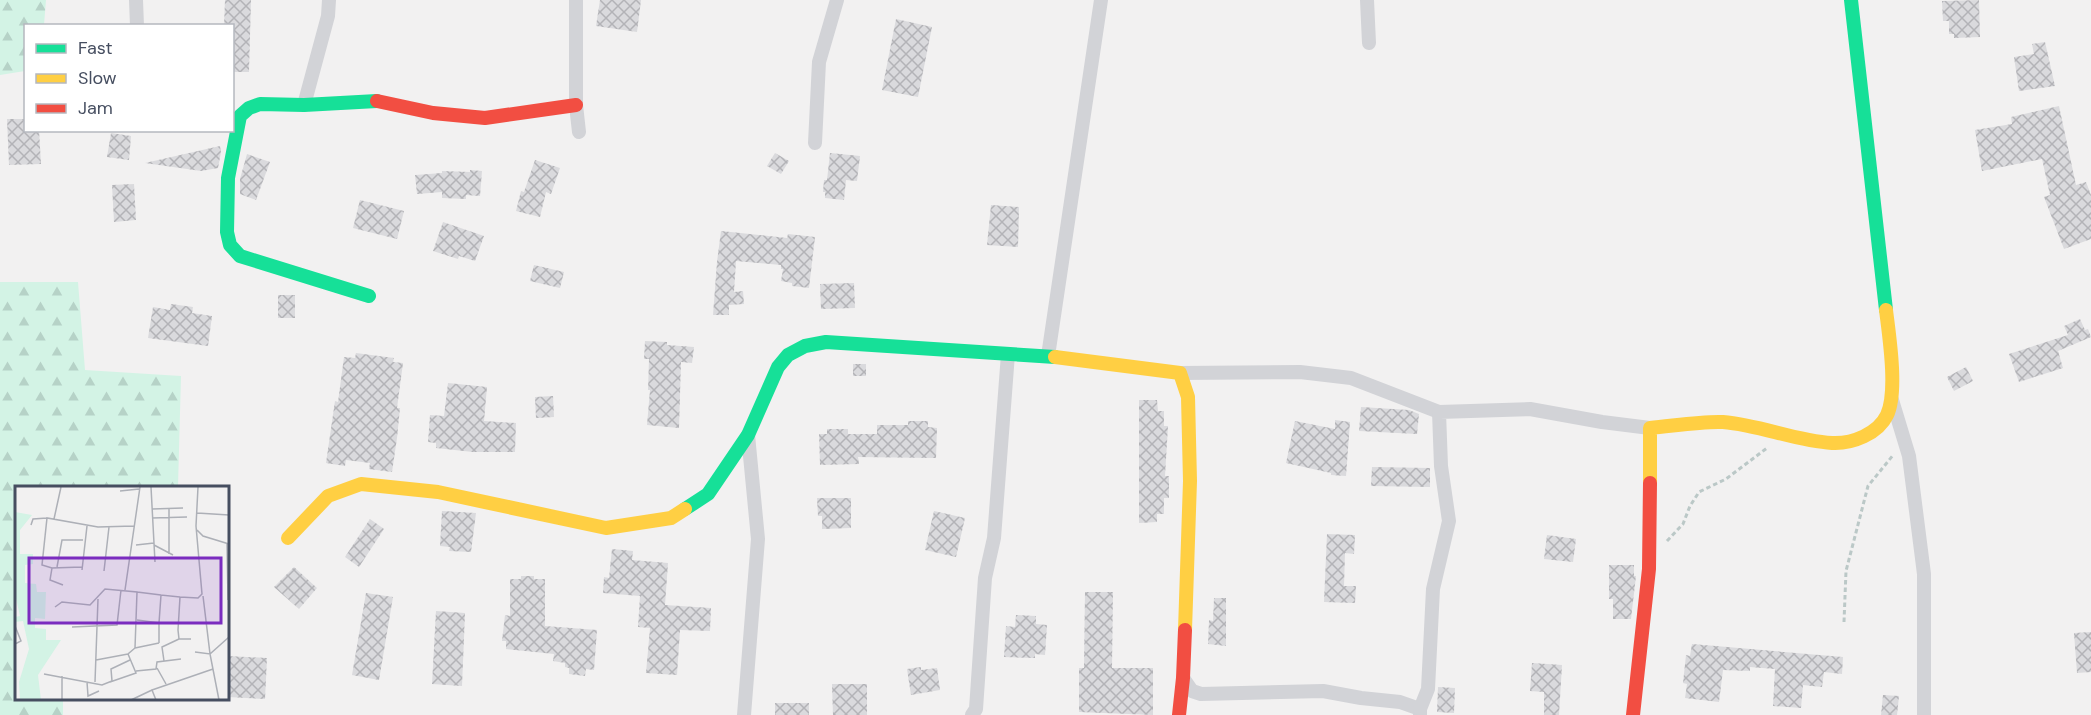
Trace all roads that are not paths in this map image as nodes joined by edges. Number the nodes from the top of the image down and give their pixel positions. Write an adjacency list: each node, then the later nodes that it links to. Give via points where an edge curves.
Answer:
1 (136, 0): 8 (street)
2 (329, 0): 11 (street)
3 (576, 0): 12 (street)
4 (837, 0): 15 (street, via 819,62)
5 (1101, 0): 18 (street)
6 (1367, 0): 9 (street)
7 (1851, 0): 20 (street, via 1874,187)
8 (137, 24)
9 (1369, 43)
10 (234, 105): 13 (street)
11 (304, 105): 12 (street, via 382,101 433,113 484,118); 13 (street, via 260,104)
12 (576, 105): 14 (street)
13 (249, 108): 16 (street, via 240,116 228,178 226,232 230,245 240,256)
14 (579, 132)
15 (815, 143)
16 (369, 296)
17 (1008, 354): 18 (street); 23 (street, via 859,343 805,346 778,366); 28 (street, via 994,538 985,578 976,709)
18 (1048, 356): 19 (street)
19 (1180, 373): 21 (street, via 1300,372 1351,378); 25 (street, via 1188,397 1190,481)
20 (1891, 398): 22 (street, via 1880,425 1845,443 1723,422); 31 (street, via 1909,456 1924,574)
21 (1439, 412): 22 (street, via 1530,409); 26 (street, via 1449,521 1433,589 1428,689)
22 (1650, 428): 30 (street, via 1649,569)
23 (748, 435): 24 (street, via 708,494 671,518 606,528 438,492 361,484 328,496); 27 (street, via 758,539)
24 (288, 538)
25 (1183, 678): 26 (street, via 1192,691 1201,694 1323,691 1400,702); 29 (street)
26 (1420, 712)
27 (744, 715)
28 (972, 715)
29 (1179, 715)
30 (1633, 715)
31 (1924, 715)

